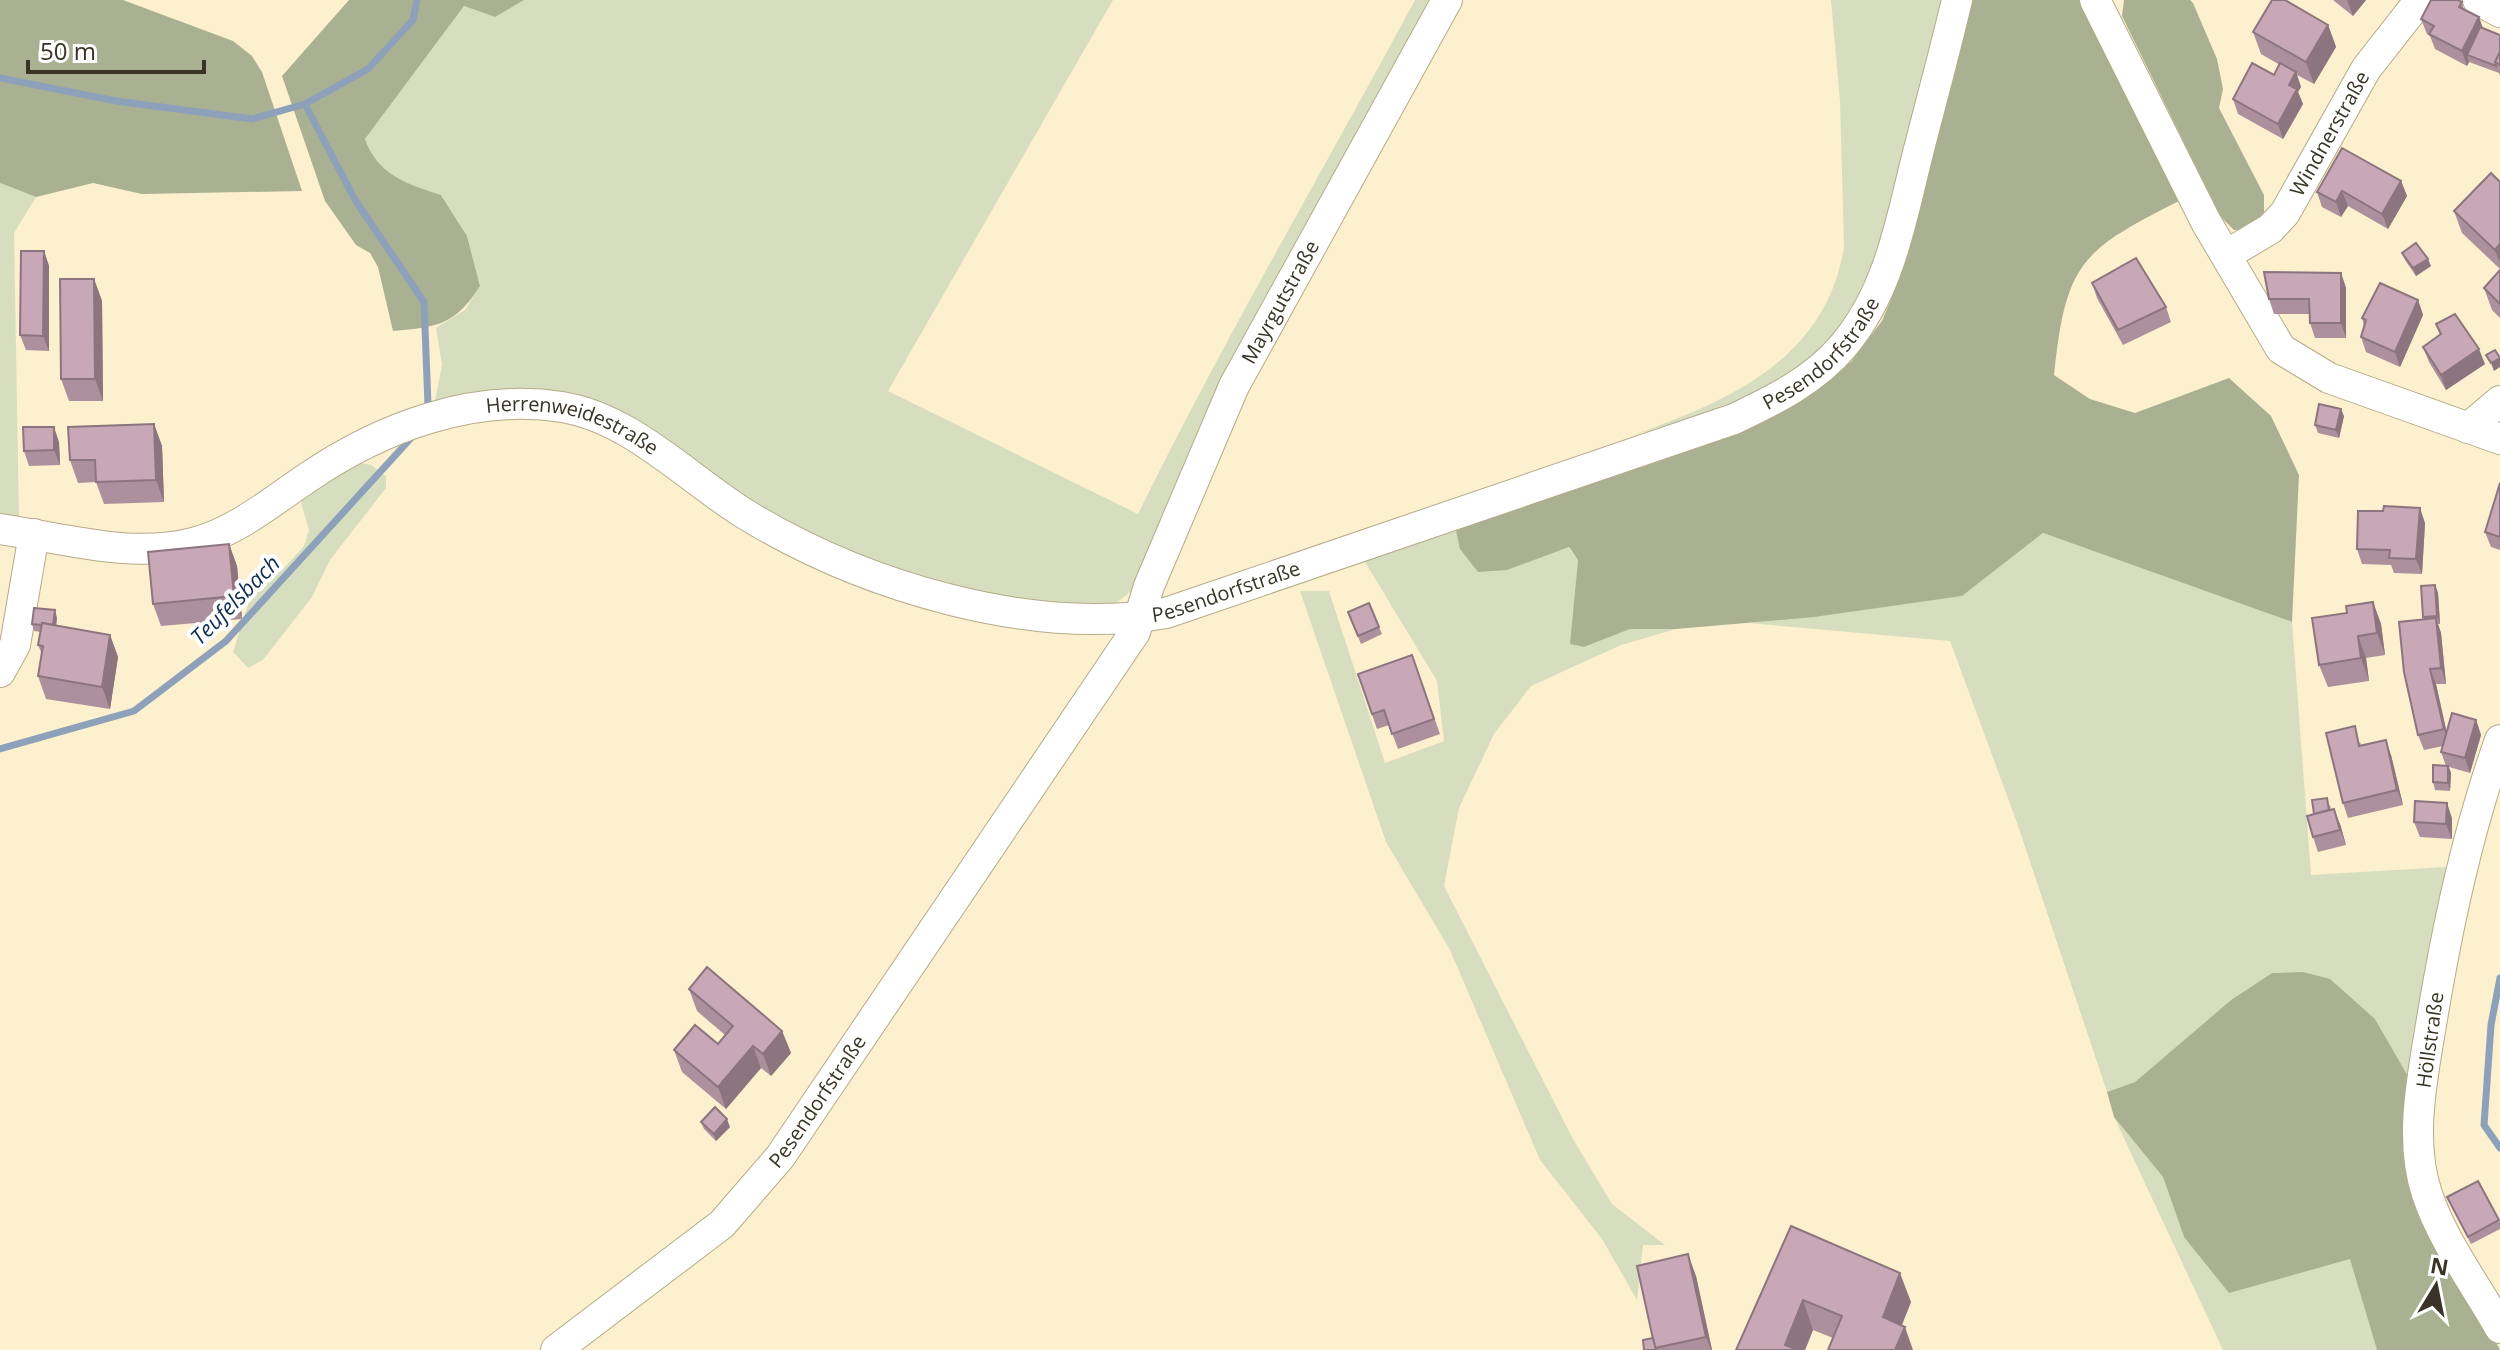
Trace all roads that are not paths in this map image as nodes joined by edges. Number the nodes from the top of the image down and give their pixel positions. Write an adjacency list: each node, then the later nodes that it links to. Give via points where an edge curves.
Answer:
1 (1447, 0): 13 (street, Mayrgutstraße, via 1234,386)
2 (1957, 0): 13 (street, Pesendorfstraße, via 1882,283 1858,325 1822,368 1734,419 1230,593)
3 (2095, 0): 7 (street, via 2206,222)
4 (2420, 0): 7 (street, Windnerstraße, via 2366,69 2285,213 2270,229)
5 (2478, 0): 6 (street)
6 (2500, 12)
7 (2228, 254): 9 (street, via 2270,334 2296,360 2377,398)
8 (2500, 401): 9 (street)
9 (2468, 428): 10 (street)
10 (2500, 439)
11 (0, 529): 12 (street, Herrenweidestraße)
12 (34, 534): 13 (street, Herrenweidestraße, via 125,548 193,543 246,520 350,450 407,424 464,411 536,405 596,416 745,513 856,568 917,589 1007,609 1083,619); 14 (street, via 15,645)
13 (1139, 618): 17 (street, Pesendorfstraße, via 1127,644 780,1157 722,1224)
14 (0, 672)
15 (2500, 740): 16 (street, Höllstraße, via 2455,894 2424,1070 2418,1143 2427,1194)
16 (2500, 1328)
17 (556, 1350)

